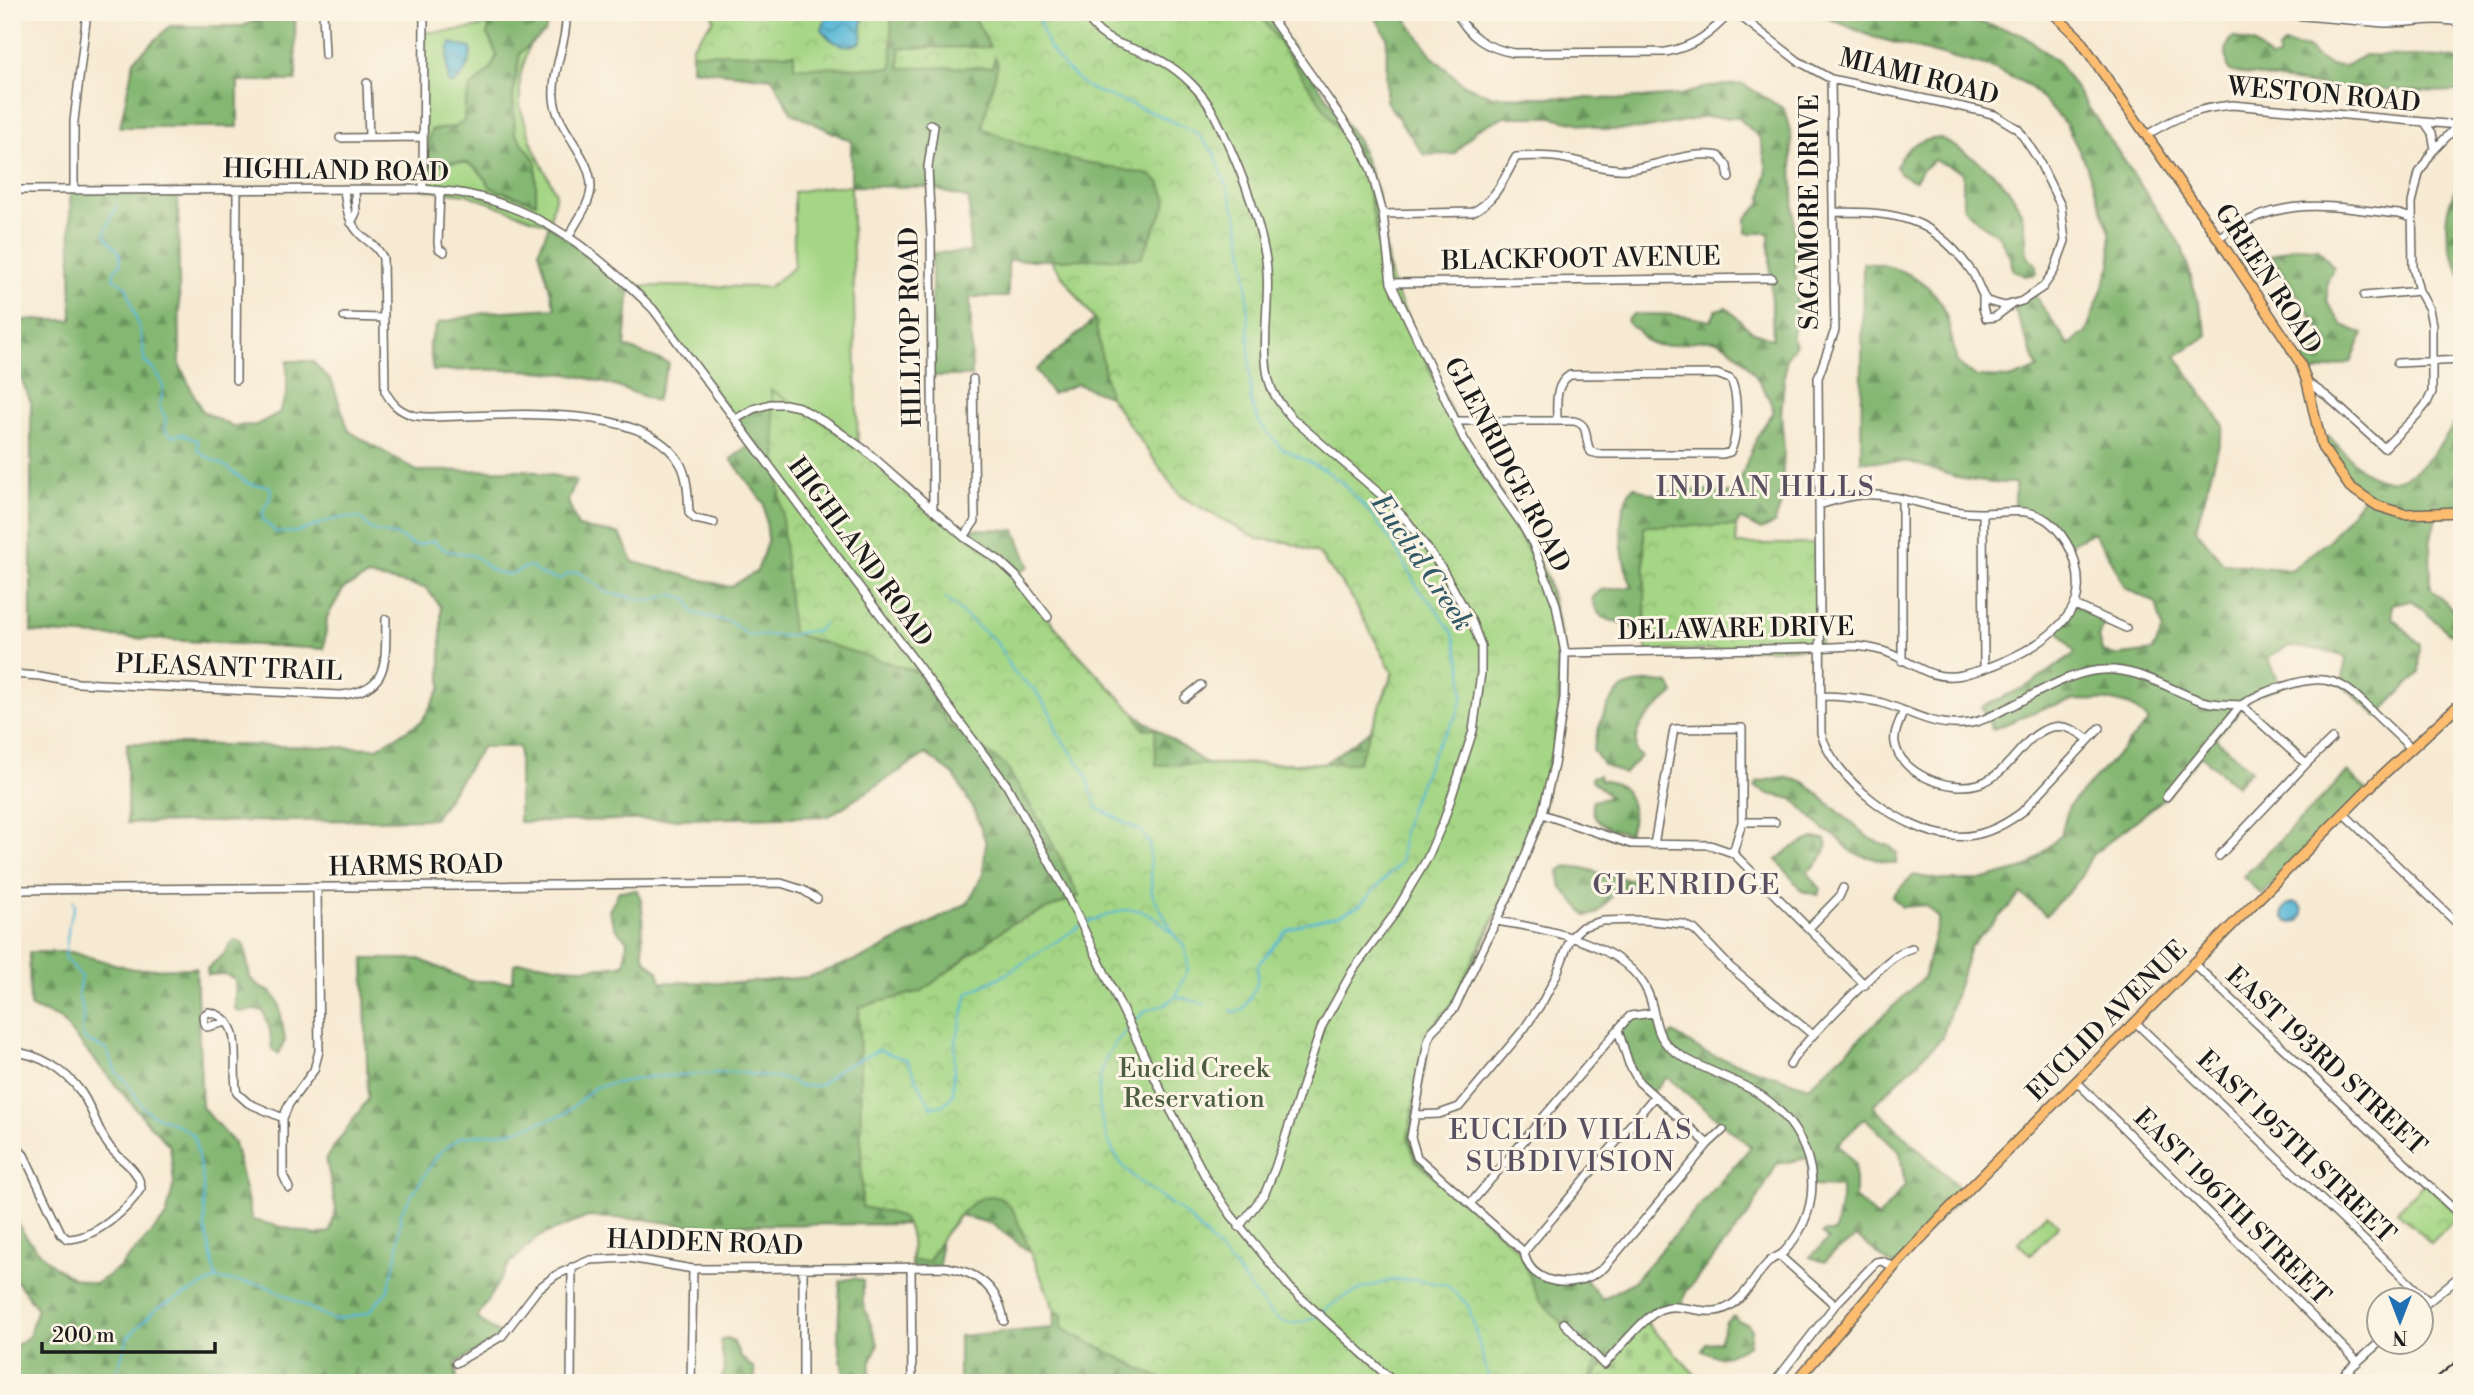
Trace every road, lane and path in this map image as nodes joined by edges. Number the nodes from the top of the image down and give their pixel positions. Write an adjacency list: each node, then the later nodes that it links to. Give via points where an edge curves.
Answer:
1 (87, 12): 30 (street, via 74,121)
2 (323, 12): 14 (street)
3 (424, 12): 22 (street)
4 (566, 12): 37 (street, via 555,82 556,112 580,154 591,188)
5 (1083, 12): 120 (street, via 1089,23 1115,44 1162,61 1187,80 1214,113 1248,192 1266,257 1270,386 1292,418 1408,522 1441,567 1481,646 1473,731 1444,820 1427,859 1353,970 1321,1029 1265,1193)
6 (1267, 12): 34 (street, GLENRIDGE ROAD, via 1359,143)
7 (1456, 12): 8 (street, via 1477,40 1514,53 1667,52 1710,35)
8 (1733, 12): 15 (street, MIAMI ROAD, via 1798,61)
9 (2052, 12): 20 (main road, GREEN ROAD, via 2078,37)
10 (2258, 12): 12 (street, via 2403,24)
11 (2454, 12): 12 (street)
12 (2441, 19): 13 (street)
13 (2462, 23)
14 (325, 55)
15 (1831, 79): 33 (street, SAGAMORE DRIVE); 45 (street, MIAMI ROAD, via 1995,115 2018,129 2061,206 2065,240 2043,287)
16 (367, 83): 21 (street)
17 (930, 124): 59 (street, HILLTOP ROAD, via 934,126 928,167)
18 (2426, 124): 19 (street, WESTON ROAD); 20 (street, WESTON ROAD, via 2232,105 2206,107); 24 (street)
19 (2460, 124): 24 (street)
20 (2147, 135): 38 (main road, GREEN ROAD)
21 (369, 137): 22 (street); 23 (street)
22 (423, 137): 28 (street)
23 (340, 138)
24 (2435, 149): 35 (street, via 2420,173)
25 (1729, 177): 34 (street, via 1719,156 1704,152 1626,169 1555,157 1516,158 1485,207 1472,212)
26 (344, 189): 27 (street, HIGHLAND ROAD); 31 (street, HIGHLAND ROAD); 36 (street)
27 (355, 189): 28 (street, HIGHLAND ROAD); 36 (street, via 356,213)
28 (423, 189): 32 (street, HIGHLAND ROAD)
29 (12, 190): 30 (street, HIGHLAND ROAD)
30 (74, 190): 31 (street, HIGHLAND ROAD)
31 (237, 190): 52 (street)
32 (440, 191): 37 (street, HIGHLAND ROAD, via 513,208); 39 (street, via 438,243)
33 (1834, 212): 43 (street, via 1878,212 1928,227 1974,274); 58 (street, SAGAMORE DRIVE, via 1835,330 1818,378)
34 (1383, 214): 41 (street, GLENRIDGE ROAD)
35 (2412, 218): 38 (street, via 2297,206 2275,209); 42 (street, via 2413,267)
36 (351, 223): 47 (street, via 383,258)
37 (569, 236): 54 (street, HIGHLAND ROAD, via 617,273 653,309)
38 (2218, 238): 53 (main road, GREEN ROAD, via 2287,341)
39 (444, 252)
40 (1772, 278): 41 (street, BLACKFOOT AVENUE)
41 (1391, 283): 56 (street, GLENRIDGE ROAD)
42 (2420, 291): 44 (street); 49 (street, via 2429,309)
43 (1983, 296): 45 (street); 45 (street, MIAMI ROAD, via 1986,317 1995,317)
44 (2364, 296)
45 (2008, 305)
46 (344, 317): 47 (street)
47 (384, 318): 62 (street, via 385,391 399,409 415,416 567,415 648,433 672,451 682,467 688,513)
48 (2462, 360): 49 (street)
49 (2434, 361): 50 (street); 53 (street, via 2427,403 2384,448)
50 (2397, 363)
51 (973, 379): 63 (street, via 975,521)
52 (236, 380)
53 (2307, 382): 60 (main road, GREEN ROAD, via 2322,447 2350,486 2378,506 2404,514)
54 (736, 419): 59 (street, via 770,404 799,407 865,450); 120 (street, HIGHLAND ROAD, via 1006,784 1065,890 1206,1178)
55 (1557, 420): 55 (street, via 1558,388 1570,375 1717,374 1730,379 1735,388 1735,439 1730,452 1599,454 1587,445 1582,423); 56 (street)
56 (1456, 421): 69 (street, GLENRIDGE ROAD, via 1479,465 1533,544 1556,604)
57 (1902, 499): 58 (street, via 1860,495); 61 (street); 70 (street)
58 (1819, 505): 68 (street, SAGAMORE DRIVE)
59 (933, 509): 63 (street)
60 (2462, 512)
61 (1983, 513): 64 (street, via 2015,510 2034,514 2061,534 2075,560); 71 (street)
62 (714, 523)
63 (964, 537): 65 (street, via 1016,576)
64 (2075, 605): 67 (street); 71 (street, DELAWARE DRIVE, via 2050,635)
65 (1048, 617)
66 (386, 619): 72 (street, PLEASANT TRAIL, via 381,676 359,693 78,683)
67 (2126, 628)
68 (1820, 648): 69 (street, DELAWARE DRIVE); 70 (street, DELAWARE DRIVE, via 1856,644); 74 (street, SAGAMORE DRIVE)
69 (1564, 653): 85 (street, GLENRIDGE ROAD, via 1564,698)
70 (1902, 661): 71 (street, DELAWARE DRIVE, via 1937,675 1964,674)
71 (1984, 667)
72 (12, 674)
73 (1201, 685): 75 (street)
74 (1821, 696): 78 (street, via 1871,701); 81 (street, SAGAMORE DRIVE, via 1825,747 1854,784 1926,831 1953,837 1980,834 2010,821)
75 (1185, 698)
76 (2462, 702): 82 (main road, EUCLID AVENUE)
77 (2241, 705): 78 (street, via 2208,702 2148,676 2112,670 2075,676 1970,723 1937,724); 82 (street, via 2253,696 2299,681 2333,681 2350,689); 83 (street); 84 (street)
78 (1903, 712): 81 (street, via 1894,736 1899,756 1942,785 1969,786 1998,776 2047,729 2066,727)
79 (2100, 728): 81 (street, SAGAMORE DRIVE)
80 (2332, 739): 83 (street)
81 (2089, 740)
82 (2410, 748): 86 (main road, EUCLID AVENUE)
83 (2306, 764): 91 (street)
84 (2166, 797)
85 (1542, 814): 89 (street, via 1631,844); 96 (street, GLENRIDGE ROAD)
86 (2344, 814): 98 (street); 101 (main road, EUCLID AVENUE)
87 (1742, 822): 88 (street); 89 (street, via 1742,728 1674,729); 90 (street)
88 (1775, 822)
89 (1654, 845): 90 (street, via 1710,845)
90 (1733, 853): 97 (street)
91 (2219, 856)
92 (317, 888): 94 (street, HARMS ROAD); 95 (street, HARMS ROAD, via 781,883); 113 (street, via 318,1056)
93 (1843, 888): 97 (street)
94 (12, 890)
95 (817, 899)
96 (1496, 921): 99 (street); 112 (street, GLENRIDGE ROAD, via 1454,1009 1432,1031)
97 (1809, 928): 102 (street)
98 (2462, 928)
99 (1571, 937): 103 (street, via 1615,958 1636,974); 107 (street, via 1602,921 1683,924); 112 (street, via 1544,1001 1459,1107)
100 (1912, 948): 102 (street, via 1898,954)
101 (2193, 963): 105 (main road, EUCLID AVENUE); 119 (street, EAST 193RD STREET)
102 (1865, 985): 107 (street)
103 (1653, 1013): 106 (street, via 1630,1016); 122 (street, via 1658,1032 1670,1048 1762,1097 1786,1119 1803,1144 1811,1171 1811,1198 1802,1226)
104 (226, 1022): 113 (street, via 235,1038 237,1093 248,1103)
105 (2136, 1023): 110 (main road, EUCLID AVENUE); 129 (street, EAST 195TH STREET)
106 (1618, 1030): 111 (street, via 1629,1064); 118 (street)
107 (1813, 1035): 109 (street)
108 (12, 1052): 115 (street, via 40,1058 62,1072 81,1093 110,1147 138,1174 141,1188 110,1222 67,1239 24,1155)
109 (1790, 1065)
110 (2076, 1082): 126 (main road, EUCLID AVENUE); 135 (street, EAST 196TH STREET)
111 (1654, 1097): 116 (street); 121 (street)
112 (1416, 1115): 118 (street, GLENRIDGE ROAD, via 1411,1137 1417,1157)
113 (283, 1118): 117 (street, via 283,1175)
114 (1723, 1130): 116 (street)
115 (12, 1142)
116 (1708, 1143): 121 (street, GLENRIDGE ROAD, via 1604,1268 1585,1279 1548,1280 1532,1272)
117 (289, 1188)
118 (1470, 1205): 121 (street, GLENRIDGE ROAD)
119 (2462, 1217)
120 (1240, 1227): 142 (street, HIGHLAND ROAD, via 1290,1288)
121 (1524, 1252)
122 (1780, 1256): 131 (street); 133 (street, via 1769,1261 1730,1307 1714,1312 1671,1308 1654,1313 1604,1365)
123 (572, 1267): 127 (street, HADDEN ROAD, via 590,1260 629,1258); 136 (street, HADDEN ROAD, via 538,1289 502,1336); 138 (street)
124 (911, 1267): 125 (street, HADDEN ROAD); 132 (street, HADDEN ROAD, via 946,1267 976,1276 996,1296); 141 (street)
125 (803, 1268): 127 (street, HADDEN ROAD); 140 (street)
126 (1895, 1268): 131 (street, via 1876,1262); 144 (main road, EUCLID AVENUE)
127 (693, 1269): 139 (street)
128 (2462, 1274): 130 (street)
129 (2406, 1286)
130 (2436, 1295)
131 (1835, 1305): 143 (street)
132 (1004, 1321)
133 (1564, 1323)
134 (2366, 1355): 135 (street)
135 (2358, 1362): 137 (street)
136 (456, 1363)
137 (2344, 1374)
138 (571, 1383)
139 (691, 1383)
140 (803, 1383)
141 (912, 1383)
142 (1395, 1383)
143 (1774, 1383)
144 (1796, 1383)

